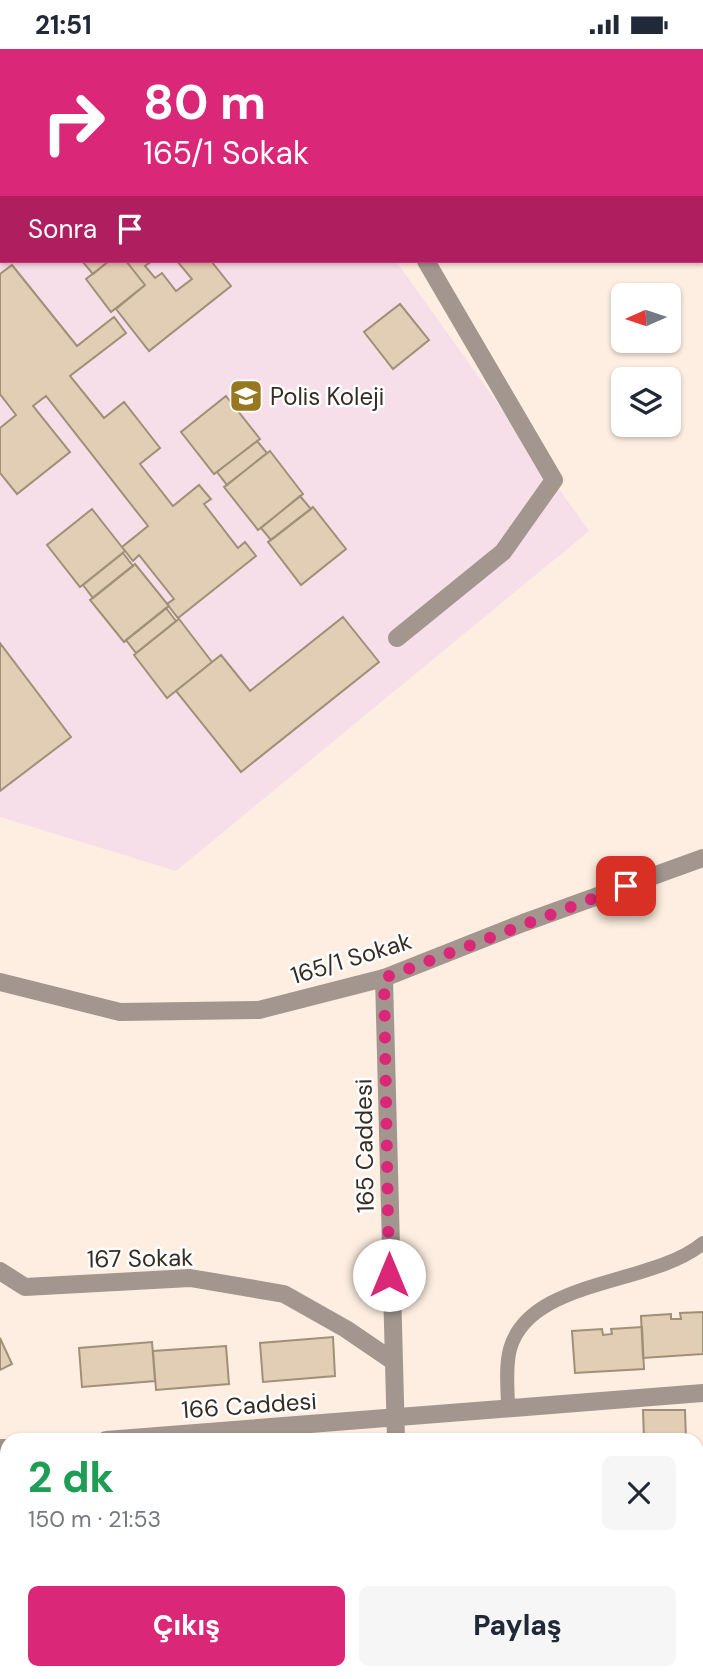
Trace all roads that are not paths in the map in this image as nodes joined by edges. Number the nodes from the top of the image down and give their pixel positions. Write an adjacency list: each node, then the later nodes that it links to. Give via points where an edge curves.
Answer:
1 (427, 263): 2 (street, via 554,480 503,552)
2 (397, 638)
3 (703, 858): 4 (street, 165/1 Sokak)
4 (384, 978): 5 (street, 165/1 Sokak, via 259,1010 120,1012); 8 (street, 165 Caddesi)
5 (0, 982)
6 (703, 1243): 10 (lane, via 680,1259 552,1302 531,1315 510,1349)
7 (0, 1271): 8 (street, 167 Sokak, via 25,1287 190,1278 284,1294)
8 (393, 1361): 11 (street, 165 Caddesi)
9 (703, 1393): 10 (street, 166 Caddesi)
10 (508, 1409): 11 (street, 166 Caddesi)
11 (395, 1418): 12 (street, 166 Caddesi); 13 (street, 165 Caddesi)
12 (198, 1433)
13 (396, 1433)

